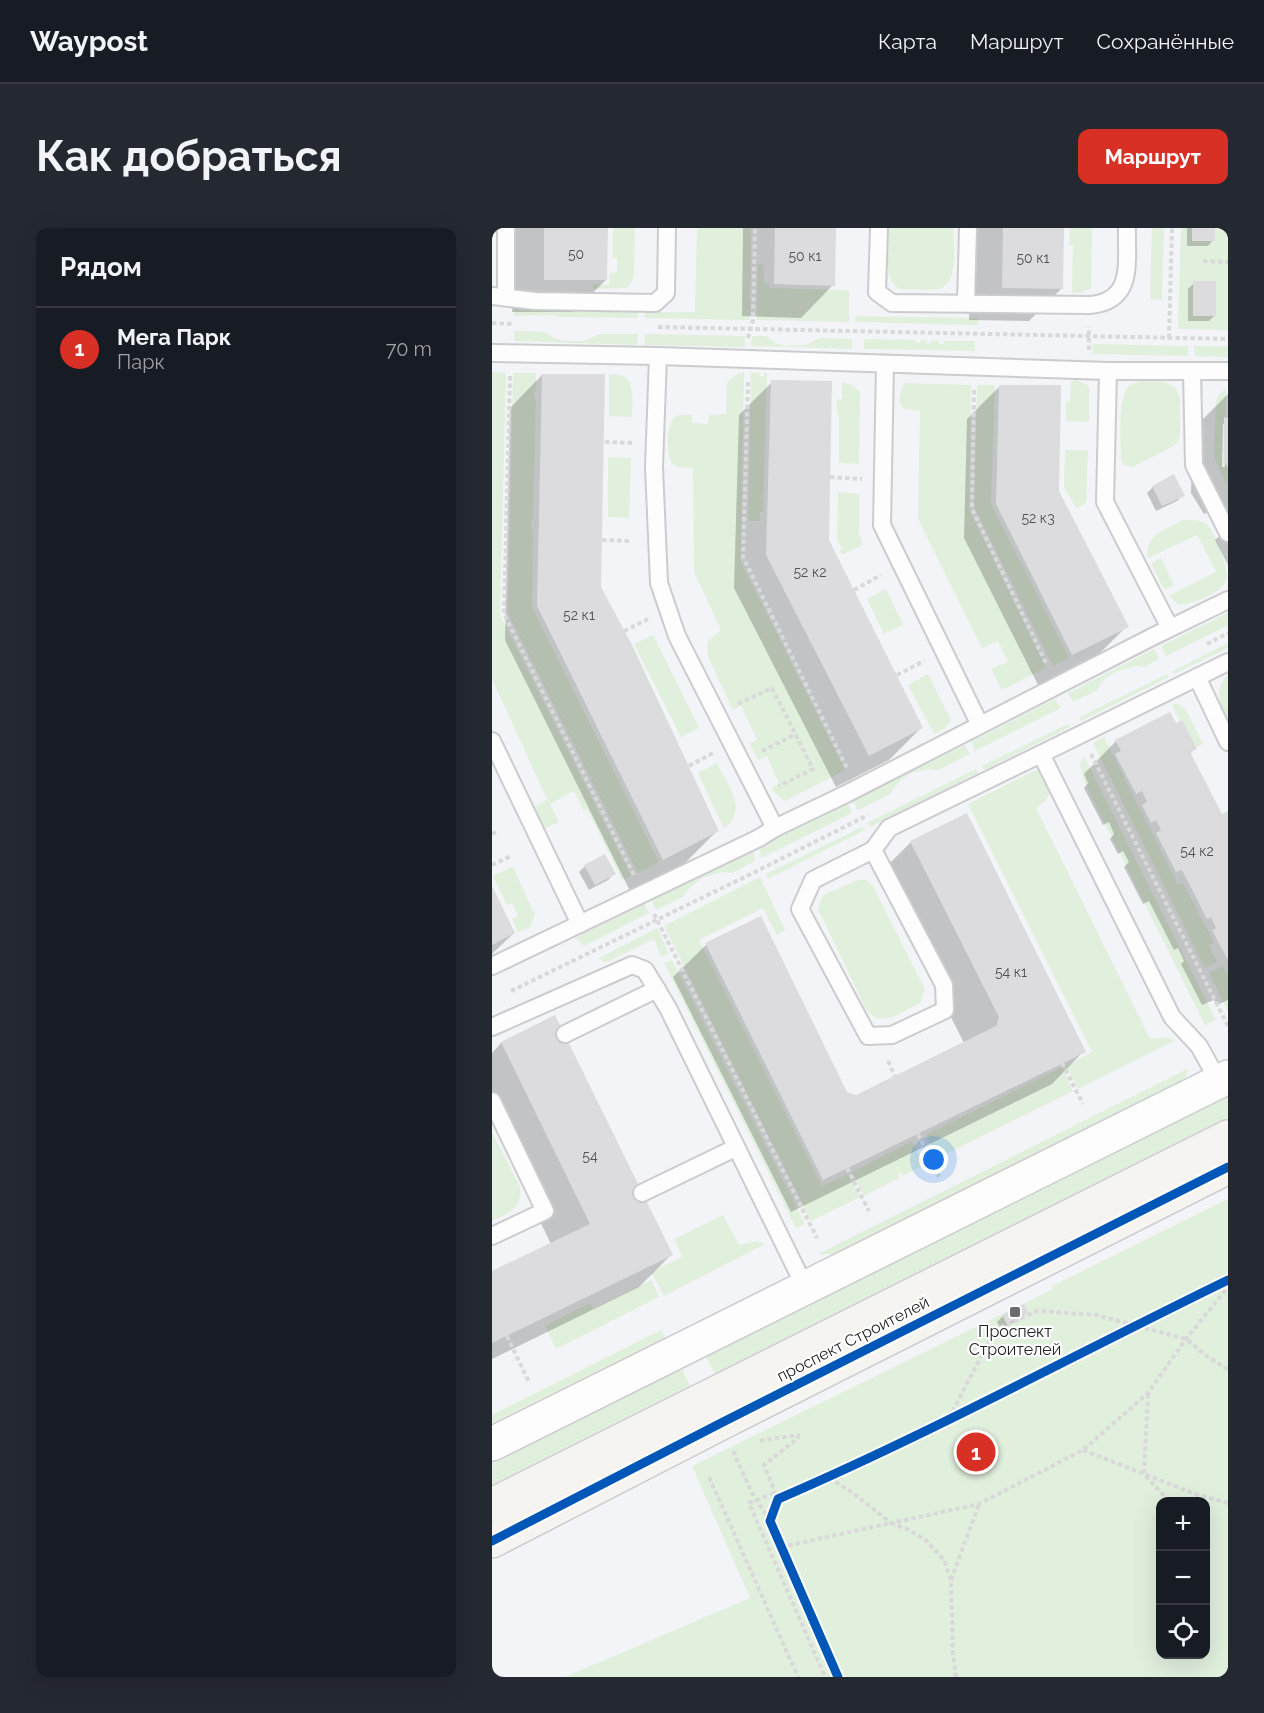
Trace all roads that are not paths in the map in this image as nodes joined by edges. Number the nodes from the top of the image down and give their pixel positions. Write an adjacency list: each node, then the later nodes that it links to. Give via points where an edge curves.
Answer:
1 (506, 228): 6 (lane)
2 (668, 228): 6 (lane, via 666,293 655,303 535,301)
3 (879, 228): 7 (lane, via 877,292 892,303)
4 (968, 228): 7 (lane)
5 (1127, 228): 7 (lane, via 1126,276 1122,289 1111,300 1090,305)
6 (499, 296)
7 (966, 303)
8 (492, 353): 9 (lane)
9 (657, 356): 10 (lane); 23 (lane, via 654,467 659,583 677,636)
10 (885, 364): 11 (lane); 19 (lane, via 882,525)
11 (1108, 371): 12 (lane); 16 (lane, via 1105,501)
12 (1192, 371): 13 (lane); 14 (lane, via 1194,465)
13 (1228, 371)
14 (1228, 533)
15 (1228, 600): 16 (lane)
16 (1170, 628): 19 (lane)
17 (1228, 662): 18 (lane)
18 (1197, 677): 21 (lane); 22 (lane)
19 (980, 725): 23 (lane)
20 (492, 741): 25 (lane)
21 (1228, 742)
22 (1041, 754): 24 (lane, via 890,828); 30 (lane, via 1172,1017)
23 (776, 828): 25 (lane)
24 (873, 850): 24 (lane, via 813,880 800,909 868,1036 892,1035 945,1010 944,985)
25 (580, 924): 26 (lane)
26 (492, 966)
27 (657, 989): 28 (lane, via 645,970 632,965); 29 (lane); 33 (lane)
28 (492, 1027)
29 (565, 1034)
30 (1223, 1079): 37 (street)
31 (492, 1101): 36 (lane, via 545,1210)
32 (1228, 1137): 39 (street, проспект Строителей)
33 (735, 1148): 35 (lane); 37 (lane)
34 (1228, 1167): 40 (street, проспект Строителей)
35 (642, 1193)
36 (492, 1236)
37 (806, 1289): 38 (street)
38 (492, 1444)
39 (492, 1505)
40 (492, 1541)

